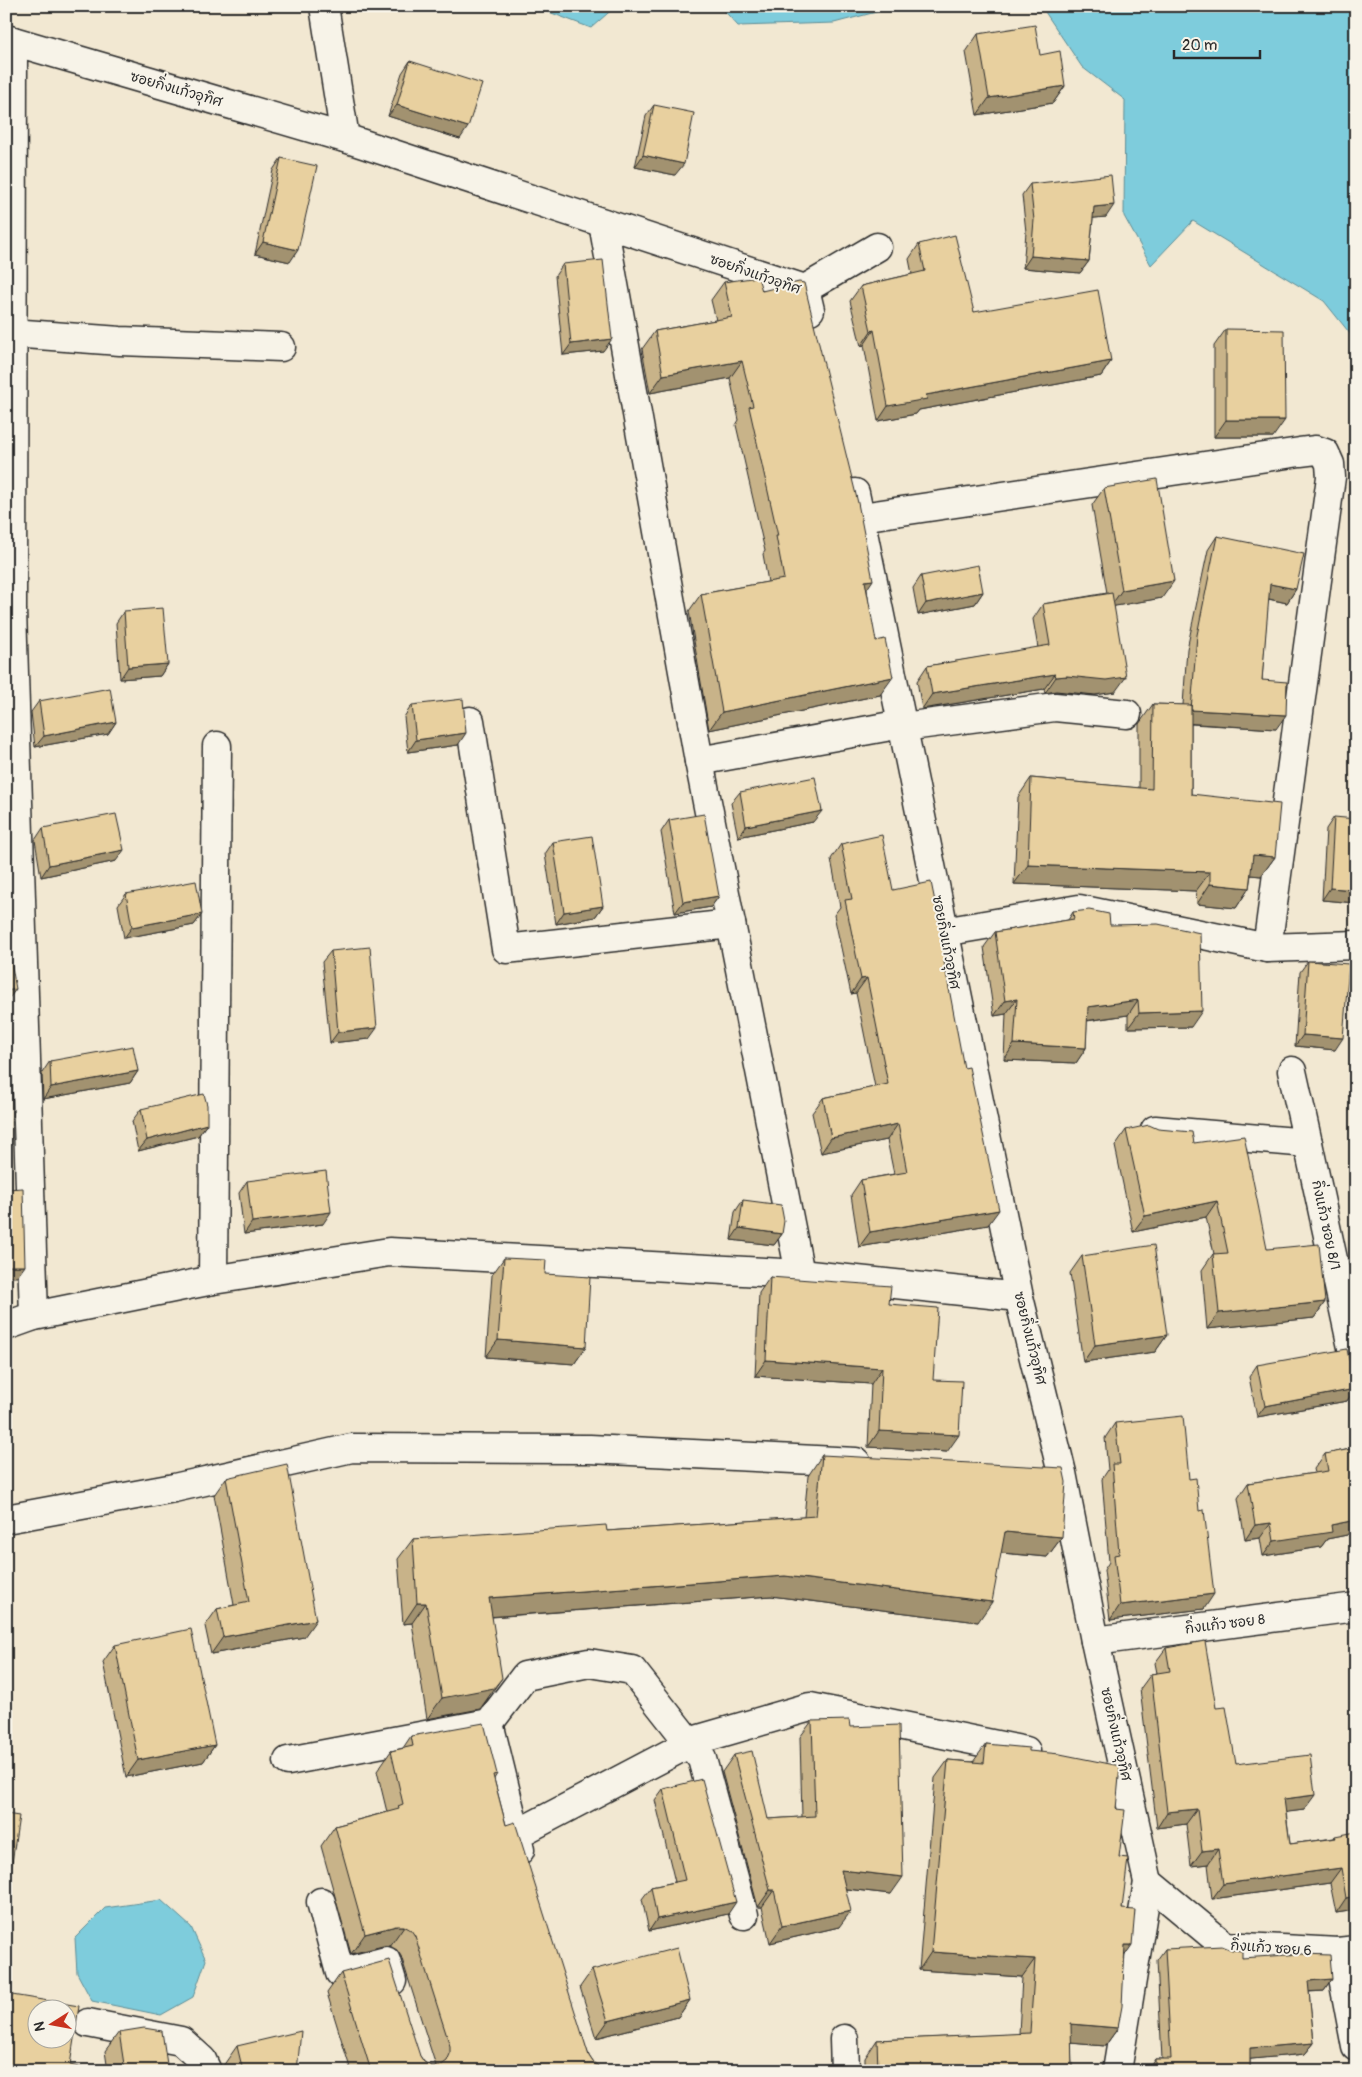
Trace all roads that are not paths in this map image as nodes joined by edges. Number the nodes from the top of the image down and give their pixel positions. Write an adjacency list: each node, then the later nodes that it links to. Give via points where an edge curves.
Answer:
1 (324, 6): 3 (street)
2 (10, 40): 3 (street, ซอยกิ่งแก้วอุทิศ); 7 (street)
3 (345, 138): 4 (street, ซอยกิ่งแก้วอุทิศ)
4 (603, 222): 6 (street, ซอยกิ่งแก้วอุทิศ); 16 (street)
5 (877, 247): 6 (street)
6 (805, 289): 8 (street, ซอยกิ่งแก้วอุทิศ)
7 (11, 333): 9 (street); 27 (street, via 12,610)
8 (817, 336)
9 (281, 347)
10 (849, 469): 11 (street, ซอยกิ่งแก้วอุทิศ)
11 (861, 517): 14 (street, ซอยกิ่งแก้วอุทิศ); 20 (street, via 1300,452 1316,450 1325,453 1331,477)
12 (1127, 714): 14 (street, via 1055,707)
13 (470, 721): 17 (street, via 506,949)
14 (903, 725): 16 (street); 18 (street, ซอยกิ่งแก้วอุทิศ)
15 (217, 746): 25 (street)
16 (699, 761): 17 (street)
17 (731, 924): 24 (street)
18 (944, 932): 20 (street, via 1079,909); 26 (street, ซอยกิ่งแก้วอุทิศ)
19 (1356, 945): 20 (street)
20 (1266, 948)
21 (1292, 1072): 23 (street, กิ่งแก้ว ซอย 8/1)
22 (1148, 1129): 23 (street)
23 (1308, 1143): 29 (street, กิ่งแก้ว ซอย 8/1)
24 (800, 1274): 25 (street, via 389,1252); 26 (street)
25 (213, 1280): 27 (street)
26 (1019, 1297): 32 (street, ซอยกิ่งแก้วอุทิศ)
27 (34, 1316): 28 (street)
28 (6, 1326)
29 (1356, 1366)
30 (885, 1464): 33 (street, via 590,1449 352,1448 174,1488)
31 (1033, 1471): 32 (street)
32 (1062, 1473): 35 (street, ซอยกิ่งแก้วอุทิศ)
33 (6, 1519)
34 (1356, 1607): 35 (street, กิ่งแก้ว ซอย 8)
35 (1095, 1642): 41 (street, ซอยกิ่งแก้วอุทิศ)
36 (489, 1723): 37 (street, via 525,1676 589,1663 632,1670); 39 (street); 42 (street)
37 (690, 1743): 38 (street, via 810,1707); 42 (street); 46 (street, via 702,1759)
38 (1048, 1756)
39 (288, 1761)
40 (1096, 1766): 41 (street)
41 (1124, 1772): 44 (street, ซอยกิ่งแก้วอุทิศ)
42 (515, 1835): 43 (street)
43 (527, 1872)
44 (1148, 1882): 47 (street, กิ่งแก้ว ซอย 6, via 1225,1946); 54 (street, ซอยกิ่งแก้วอุทิศ)
45 (321, 1902): 48 (street, via 340,1973 386,1961)
46 (744, 1915)
47 (1347, 1951): 51 (street)
48 (401, 2007)
49 (88, 2023): 52 (street, via 181,2041 202,2060)
50 (844, 2039): 53 (street)
51 (1356, 2047)
52 (207, 2071)
53 (845, 2071)
54 (1117, 2071)

